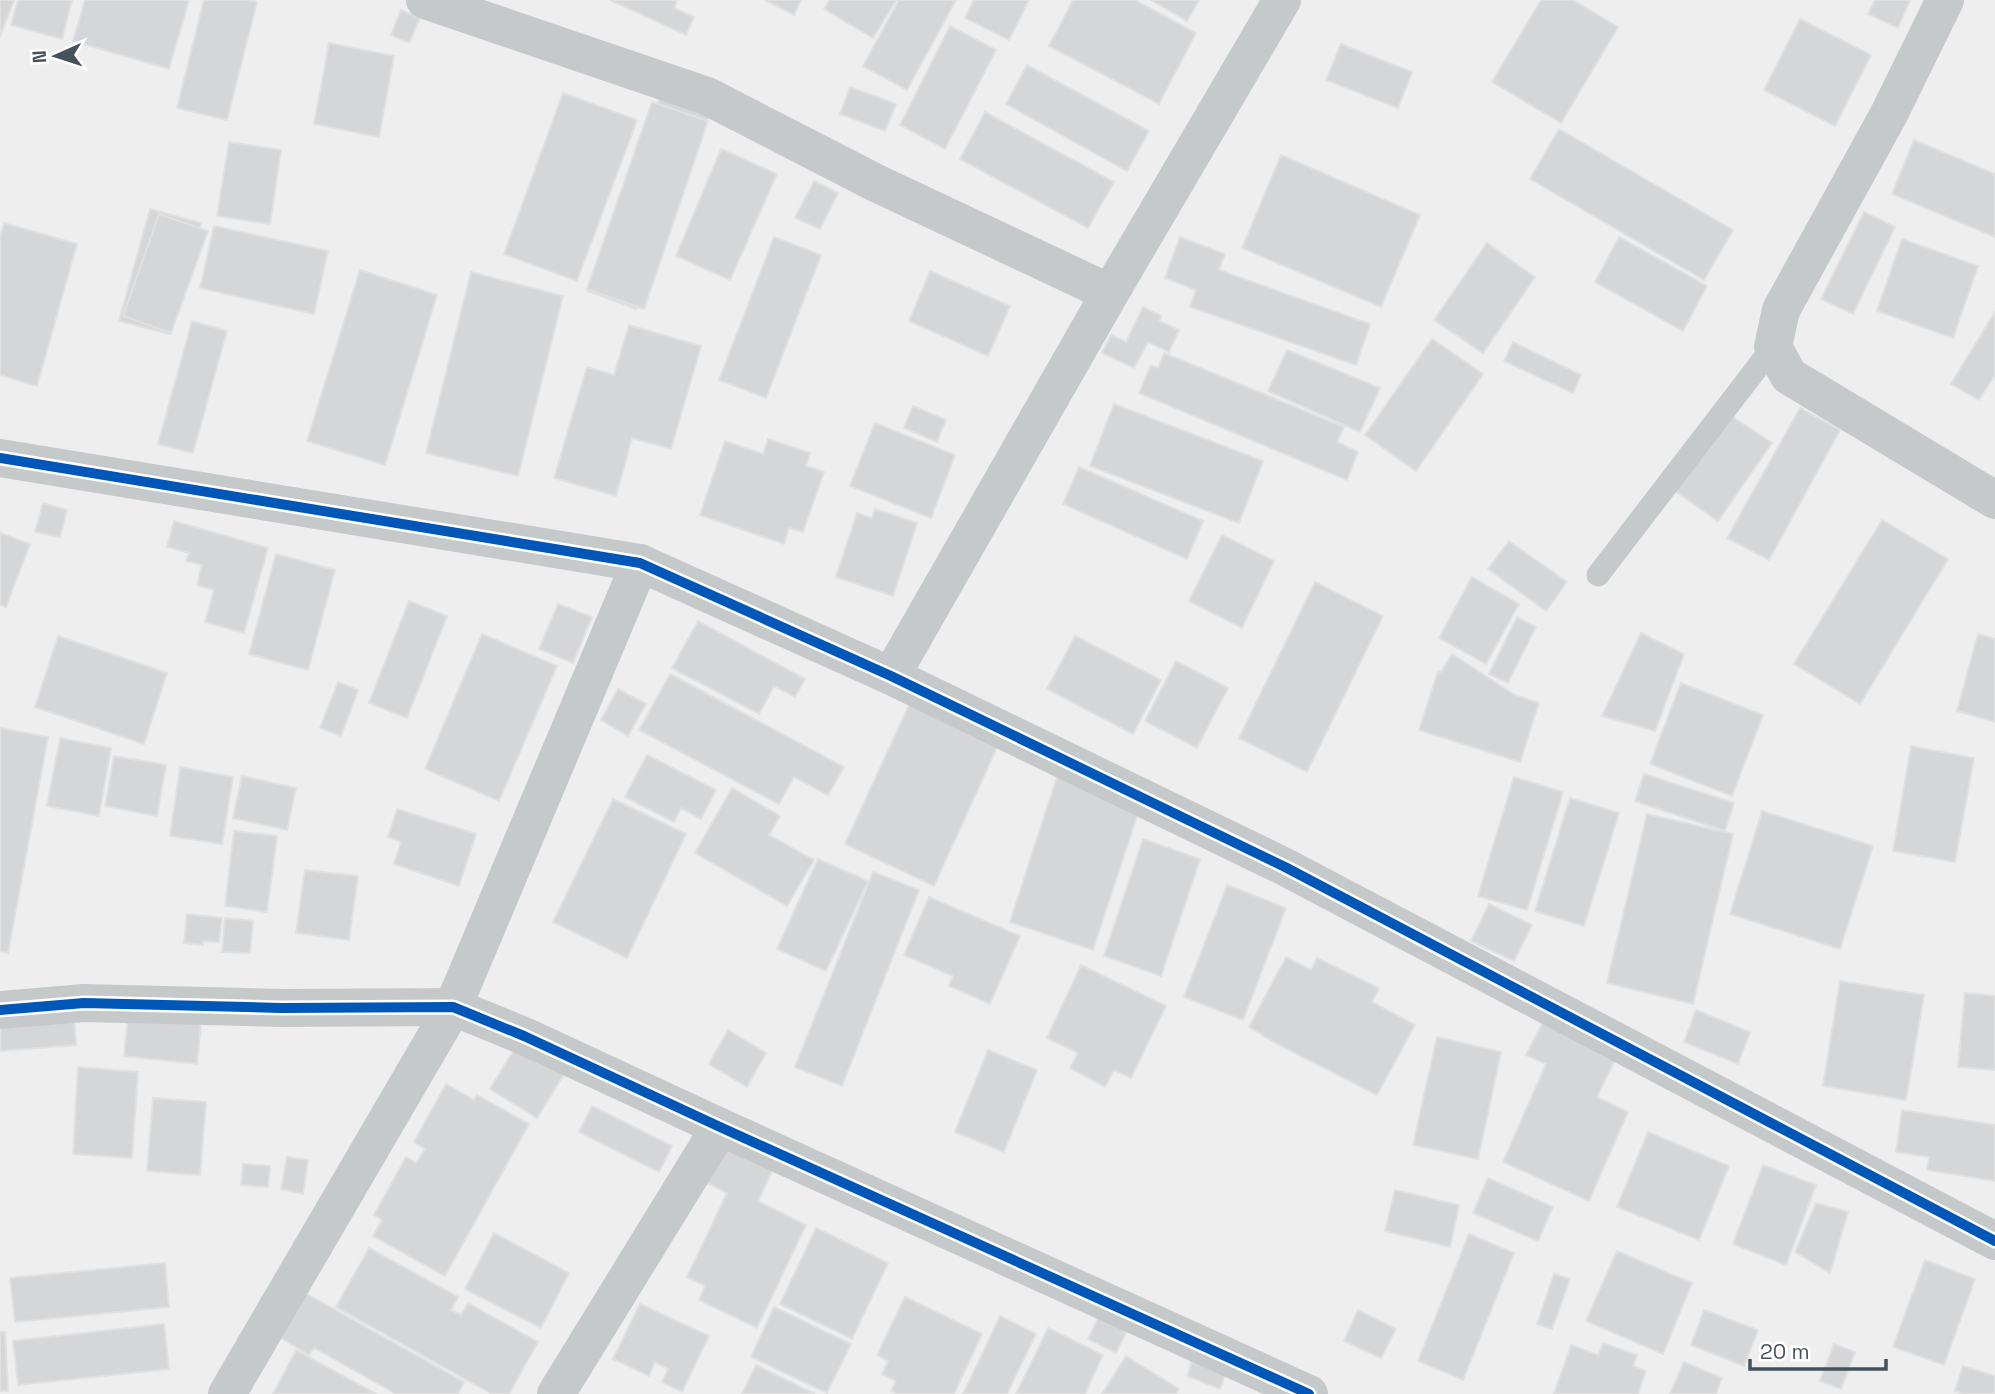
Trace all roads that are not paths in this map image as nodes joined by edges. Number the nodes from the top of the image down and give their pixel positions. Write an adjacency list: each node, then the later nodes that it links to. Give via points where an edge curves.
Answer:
1 (1282, 0): 4 (street)
2 (1945, 0): 5 (street, via 1889,114 1781,310)
3 (440, 2): 4 (street, via 707,96 876,183)
4 (1110, 293): 10 (street)
5 (1773, 347): 7 (street, via 1789,376); 9 (lane)
6 (0, 458): 8 (street)
7 (1995, 500)
8 (640, 563): 10 (street); 11 (street)
9 (1598, 575)
10 (891, 676): 14 (street, via 1285,867)
11 (453, 1007): 12 (street, via 84,1003); 13 (street, via 524,1035); 15 (street)
12 (0, 1010)
13 (720, 1127): 16 (street); 17 (street)
14 (1995, 1241)
15 (227, 1394)
16 (556, 1394)
17 (1309, 1394)

